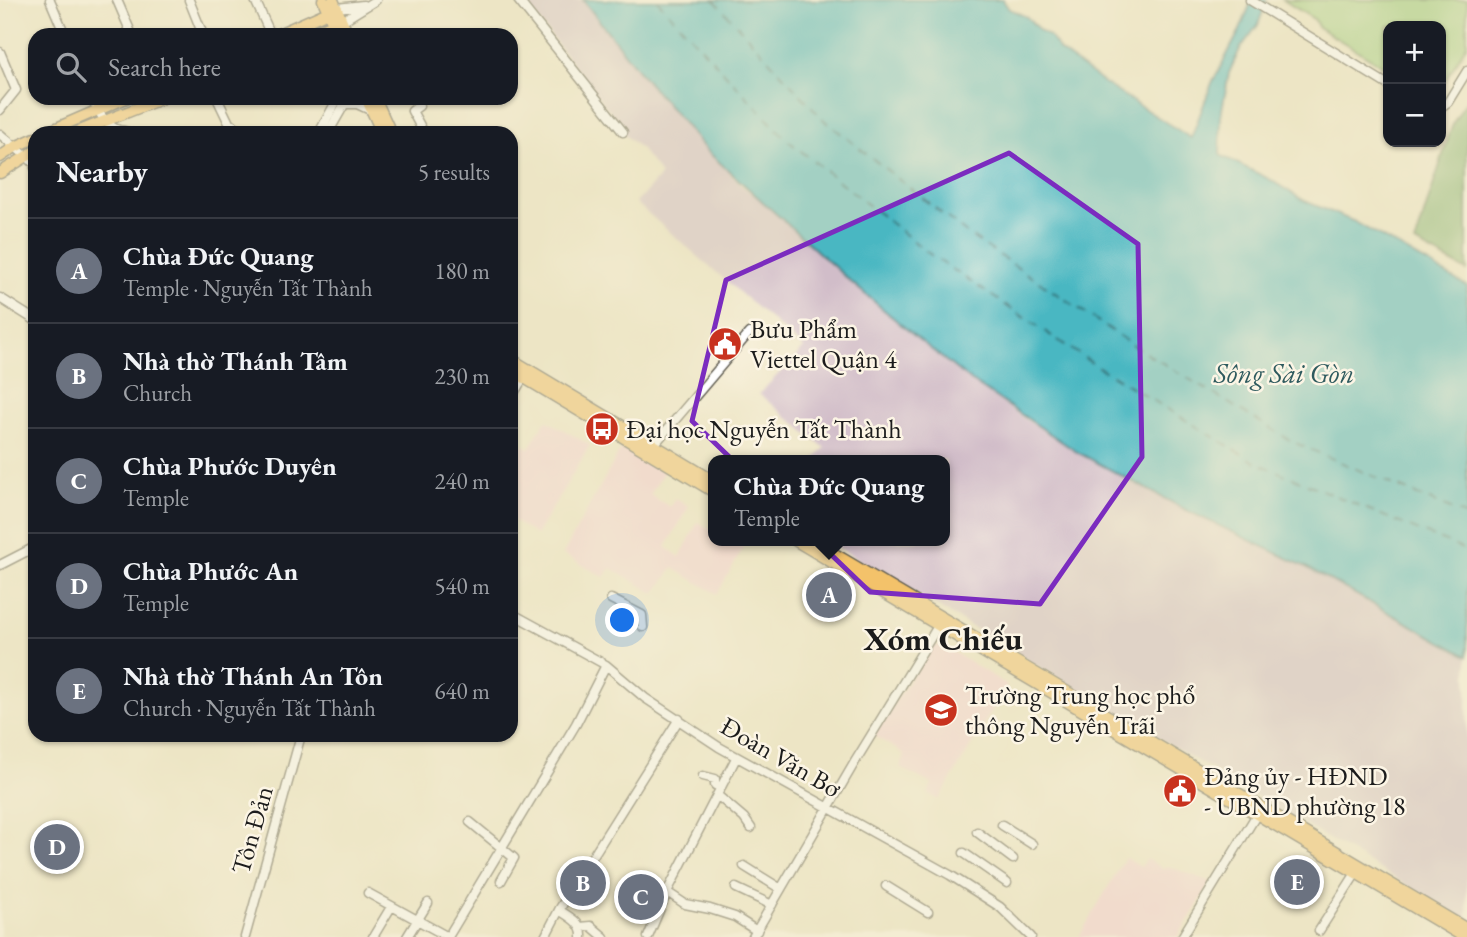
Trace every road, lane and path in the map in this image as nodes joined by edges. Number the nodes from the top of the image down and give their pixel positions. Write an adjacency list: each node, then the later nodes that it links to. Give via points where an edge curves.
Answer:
1 (50, 0): 12 (street)
2 (117, 0): 13 (street)
3 (189, 0): 14 (street)
4 (255, 0): 15 (street)
5 (323, 0): 10 (main road)
6 (376, 0): 9 (street)
7 (518, 0): 47 (street)
8 (1250, 0): 22 (street)
9 (366, 4): 10 (street); 11 (street)
10 (332, 7): 11 (main road); 16 (main road)
11 (337, 22): 17 (main road); 18 (main road); 19 (main road)
12 (62, 28)
13 (129, 28)
14 (200, 28)
15 (269, 28)
16 (288, 28)
17 (324, 28)
18 (337, 28)
19 (342, 28)
20 (0, 52): 34 (street, via 16,90)
21 (1467, 71): 23 (street)
22 (1386, 84)
23 (1446, 103)
24 (95, 105): 35 (street)
25 (109, 105): 35 (main road)
26 (145, 105): 37 (main road)
27 (220, 105): 41 (street)
28 (339, 105): 42 (street)
29 (341, 105): 43 (street)
30 (359, 105): 36 (street)
31 (369, 105): 36 (main road)
32 (378, 105): 45 (main road)
33 (419, 106): 46 (street, via 412,111)
34 (0, 110)
35 (97, 110): 37 (street); 38 (main road)
36 (372, 111): 44 (main road)
37 (105, 120): 39 (main road); 40 (street)
38 (61, 126)
39 (91, 126)
40 (113, 126)
41 (235, 126)
42 (324, 126)
43 (331, 126)
44 (379, 126)
45 (388, 126)
46 (420, 126)
47 (623, 132)
48 (0, 134): 50 (street)
49 (28, 141): 50 (main road)
50 (15, 147): 51 (street); 53 (main road)
51 (28, 152)
52 (28, 154): 54 (main road)
53 (0, 157)
54 (0, 173)
55 (0, 298): 56 (street)
56 (28, 316)
57 (749, 333): 62 (street)
58 (518, 364): 62 (main road)
59 (518, 375): 60 (main road)
60 (523, 378): 61 (street); 62 (main road)
61 (518, 386)
62 (652, 450): 63 (main road); 64 (main road)
63 (708, 478)
64 (708, 489)
65 (805, 546): 71 (main road)
66 (821, 546): 71 (main road)
67 (28, 551): 68 (street)
68 (0, 565)
69 (611, 599): 72 (street, via 642,615)
70 (518, 617): 73 (street, Đoàn Văn Bơ)
71 (941, 622): 79 (street); 80 (main road); 105 (main road)
72 (643, 627)
73 (606, 665): 74 (street, Đoàn Văn Bơ); 86 (street)
74 (678, 719): 76 (street, Đoàn Văn Bơ); 101 (street)
75 (299, 742): 108 (street, Tôn Đản)
76 (736, 758): 78 (street); 79 (street, Đoàn Văn Bơ)
77 (703, 776): 78 (street, via 715,779)
78 (719, 791): 83 (street); 96 (street)
79 (828, 809): 95 (street); 116 (street, Đoàn Văn Bơ, via 950,875 1000,908)
80 (1257, 814): 90 (main road); 117 (street)
81 (470, 822): 86 (street)
82 (1002, 825): 85 (street)
83 (751, 828)
84 (977, 832): 88 (street)
85 (1032, 844)
86 (500, 849): 91 (street, via 514,858); 111 (street)
87 (964, 853): 92 (street)
88 (1013, 859)
89 (744, 866): 95 (street)
90 (1356, 873): 106 (street); 118 (main road)
91 (501, 881)
92 (1007, 883)
93 (886, 886): 102 (street)
94 (736, 888): 99 (street)
95 (781, 889): 99 (street)
96 (667, 892): 107 (street, via 685,904 735,917); 115 (street)
97 (368, 893): 100 (street)
98 (428, 903): 103 (street)
99 (772, 905): 107 (street)
100 (391, 907): 103 (street); 109 (street)
101 (559, 910): 104 (street); 112 (street)
102 (928, 912)
103 (417, 920): 110 (street); 111 (street)
104 (580, 926): 113 (street); 114 (street, via 591,926)
105 (1467, 929)
106 (1320, 931)
107 (755, 934)
108 (245, 937)
109 (373, 937)
110 (407, 937)
111 (448, 937)
112 (545, 937)
113 (582, 937)
114 (604, 937)
115 (648, 937)
116 (1031, 937)
117 (1182, 937)
118 (1464, 937)

